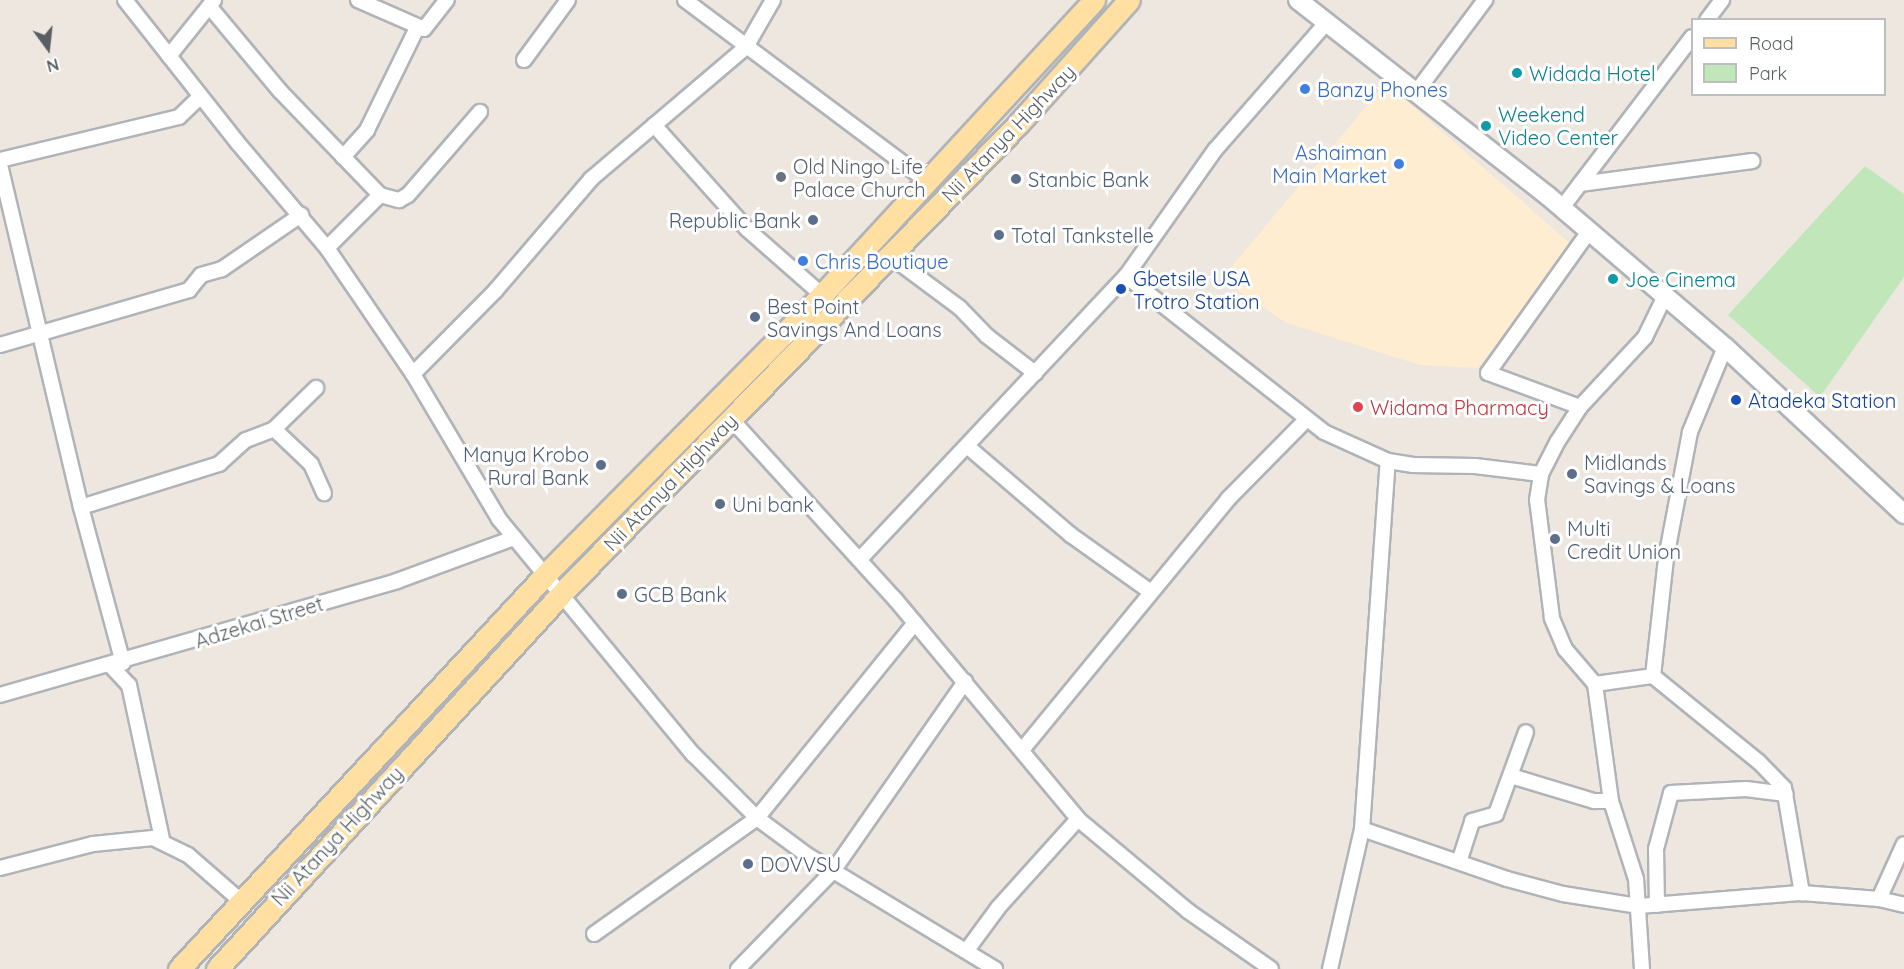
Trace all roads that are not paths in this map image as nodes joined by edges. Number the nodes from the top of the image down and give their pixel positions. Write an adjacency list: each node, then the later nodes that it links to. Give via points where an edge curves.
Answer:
1 (125, 0): 18 (street)
2 (358, 0): 15 (street)
3 (447, 0): 15 (street, via 428,26)
4 (568, 0): 19 (street)
5 (685, 0): 17 (street)
6 (773, 0): 17 (street)
7 (1094, 0): 28 (main road)
8 (1129, 0): 35 (main road, Nii Atanya Highway, via 1026,116)
9 (1298, 0): 14 (main road)
10 (1485, 0): 20 (street)
11 (1722, 0): 13 (street)
12 (211, 3): 18 (street); 24 (street, via 280,91)
13 (1708, 18)
14 (1328, 21): 20 (main road); 36 (street, via 1215,150)
15 (417, 28): 24 (street, via 367,130)
16 (1691, 38): 29 (street)
17 (746, 47): 23 (street); 28 (street)
18 (169, 56): 21 (street)
19 (524, 60)
20 (1417, 91): 31 (main road)
21 (200, 97): 25 (street, via 179,117); 32 (street)
22 (480, 112): 30 (street, via 408,195 399,200)
23 (654, 125): 37 (street, via 747,229); 43 (street, via 564,206 496,290)
24 (343, 157): 30 (street)
25 (0, 160)
26 (1752, 161): 29 (street)
27 (0, 165): 39 (street)
28 (926, 180): 37 (main road)
29 (1580, 184): 31 (street)
30 (380, 195): 34 (street)
31 (1561, 209): 33 (main road)
32 (301, 215): 34 (street); 39 (street, via 222,269 201,275 189,290)
33 (1588, 233): 38 (main road); 45 (street, via 1488,373)
34 (327, 248): 43 (street)
35 (890, 256): 42 (street, via 960,308 987,336); 46 (main road, Nii Atanya Highway)
36 (1126, 276): 42 (street); 47 (street)
37 (822, 295): 57 (main road)
38 (1665, 296): 41 (main road); 45 (street, via 1645,337)
39 (40, 335): 40 (street); 53 (street)
40 (0, 345)
41 (1725, 347): 54 (main road); 62 (street, via 1690,432 1666,558)
42 (1035, 373): 49 (street)
43 (413, 374): 55 (street, via 477,485)
44 (316, 388): 48 (street)
45 (1580, 407): 51 (street)
46 (731, 419): 56 (street); 59 (main road, Nii Atanya Highway)
47 (1307, 419): 50 (street, via 1324,432); 58 (street, via 1228,499)
48 (274, 429): 52 (street, via 311,464); 53 (street, via 246,440 219,464)
49 (967, 446): 56 (street); 58 (street, via 1071,535)
50 (1388, 461): 51 (street); 73 (street)
51 (1541, 474): 64 (street, via 1537,500 1552,618 1565,649)
52 (324, 493)
53 (81, 507): 61 (street)
54 (1904, 514)
55 (514, 538): 57 (street); 61 (street, Adzekai Street, via 397,581)
56 (861, 560): 60 (street)
57 (546, 574): 59 (street); 81 (main road)
58 (1151, 592): 67 (street)
59 (562, 593): 71 (street, via 678,736); 88 (main road, Nii Atanya Highway)
60 (915, 623): 63 (street); 71 (street)
61 (117, 664): 65 (street, Adzekai Street); 74 (street, via 129,685)
62 (1653, 676): 64 (street); 69 (street, via 1759,762)
63 (965, 682): 67 (street); 78 (street)
64 (1595, 684): 70 (street)
65 (0, 695)
66 (1526, 732): 68 (street)
67 (1022, 750): 72 (street)
68 (1511, 776): 70 (street, via 1594,801); 76 (street, via 1496,814 1472,821)
69 (1786, 794): 79 (street); 82 (street, via 1746,789 1671,793 1656,849)
70 (1611, 801): 83 (street, via 1630,854)
71 (757, 818): 78 (street); 85 (street)
72 (1078, 819): 86 (street, via 1005,899); 91 (street, via 1188,911)
73 (1362, 829): 76 (street); 92 (street)
74 (162, 839): 77 (street, via 93,844); 81 (street, via 188,855)
75 (1904, 844): 80 (street)
76 (1460, 859): 83 (street, via 1508,879 1563,894)
77 (0, 868)
78 (833, 871): 86 (street); 89 (street)
79 (1802, 893): 80 (street); 82 (street)
80 (1879, 899): 84 (street)
81 (241, 901): 87 (main road)
82 (1657, 904): 83 (street)
83 (1639, 906): 93 (street)
84 (1904, 906)
85 (594, 934)
86 (967, 950): 90 (street)
87 (179, 969)
88 (217, 969)
89 (738, 969)
90 (995, 969)
91 (1271, 969)
92 (1330, 969)
93 (1642, 969)

